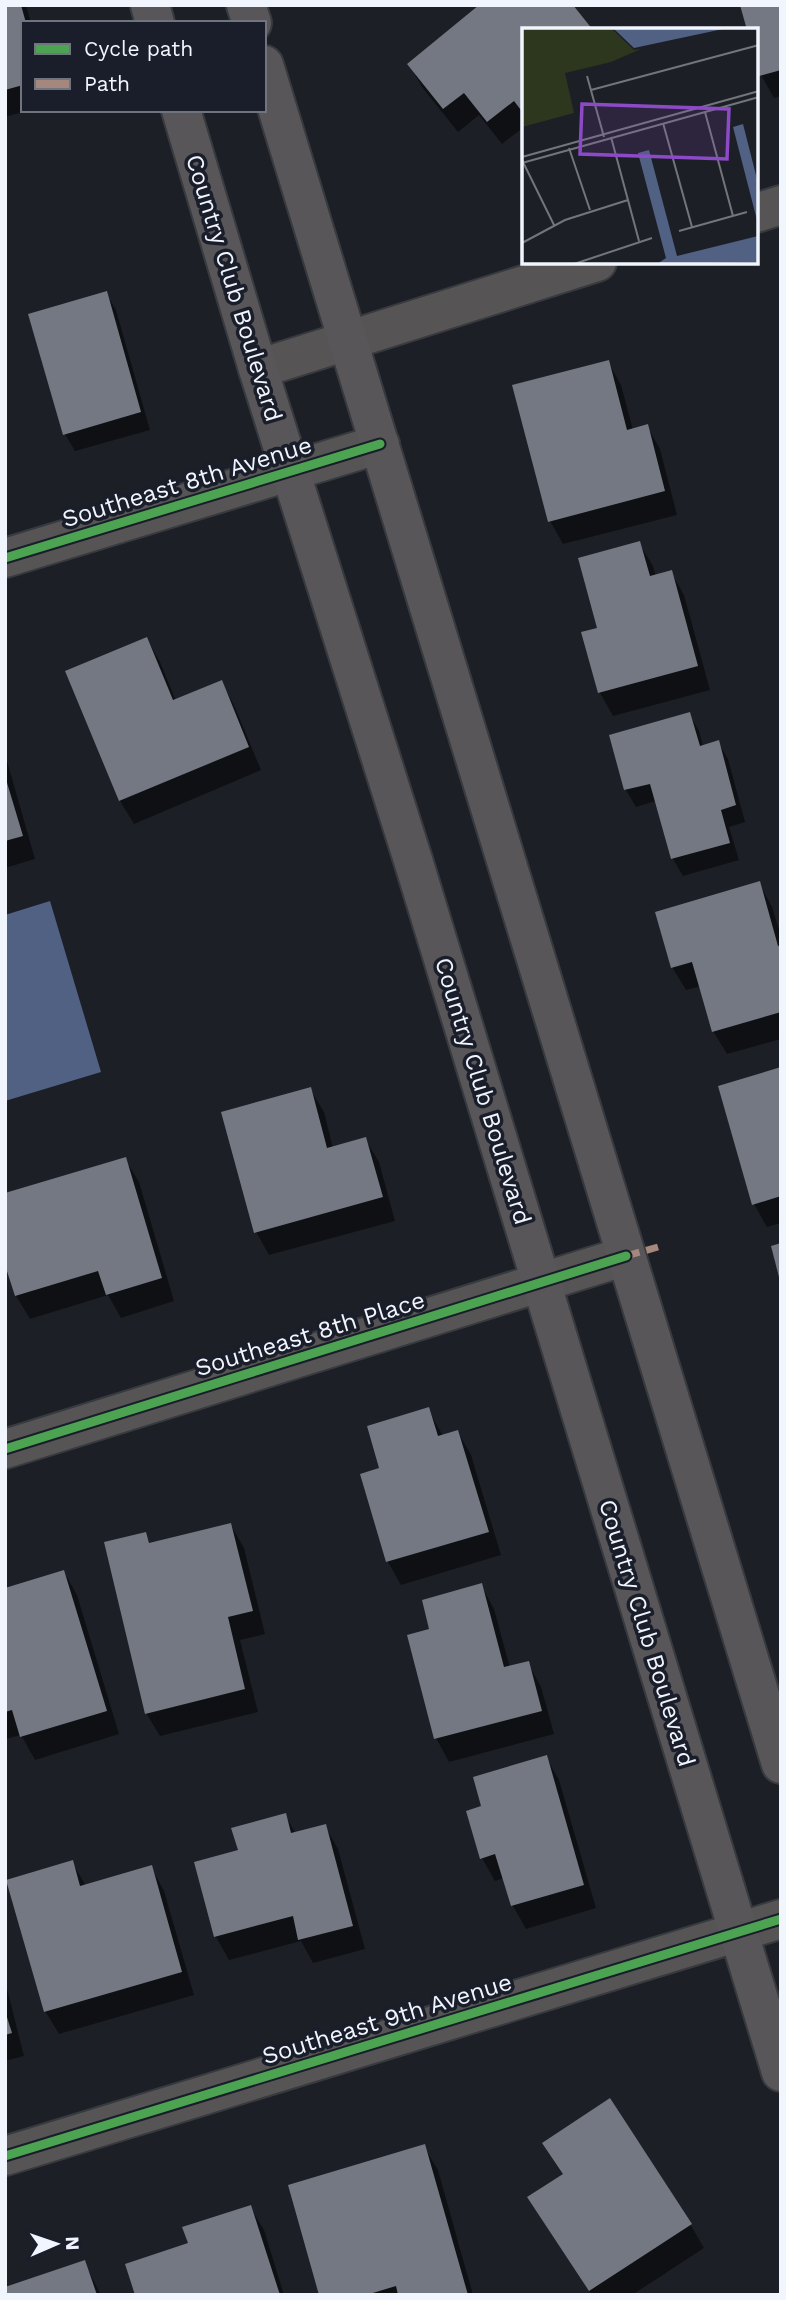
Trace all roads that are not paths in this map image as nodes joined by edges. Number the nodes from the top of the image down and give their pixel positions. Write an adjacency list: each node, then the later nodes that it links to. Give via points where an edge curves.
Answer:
1 (266, 72): 6 (main road)
2 (182, 112): 7 (main road, Country Club Boulevard)
3 (781, 205): 4 (street)
4 (758, 212)
5 (591, 264): 6 (street)
6 (347, 340): 7 (street); 8 (main road)
7 (258, 369): 9 (main road, Country Club Boulevard)
8 (380, 444): 9 (street, Southeast 8th Avenue); 11 (main road)
9 (290, 470): 10 (street, Southeast 8th Avenue); 12 (main road, Country Club Boulevard)
10 (5, 558)
11 (626, 1256): 12 (street, Southeast 8th Place); 14 (main road)
12 (541, 1282): 13 (street, Southeast 8th Place); 16 (main road, Country Club Boulevard)
13 (5, 1449)
14 (781, 1764)
15 (781, 1919): 16 (street, Southeast 9th Avenue)
16 (738, 1932): 17 (main road, Country Club Boulevard); 18 (street, Southeast 9th Avenue)
17 (781, 2072)
18 (5, 2156)

